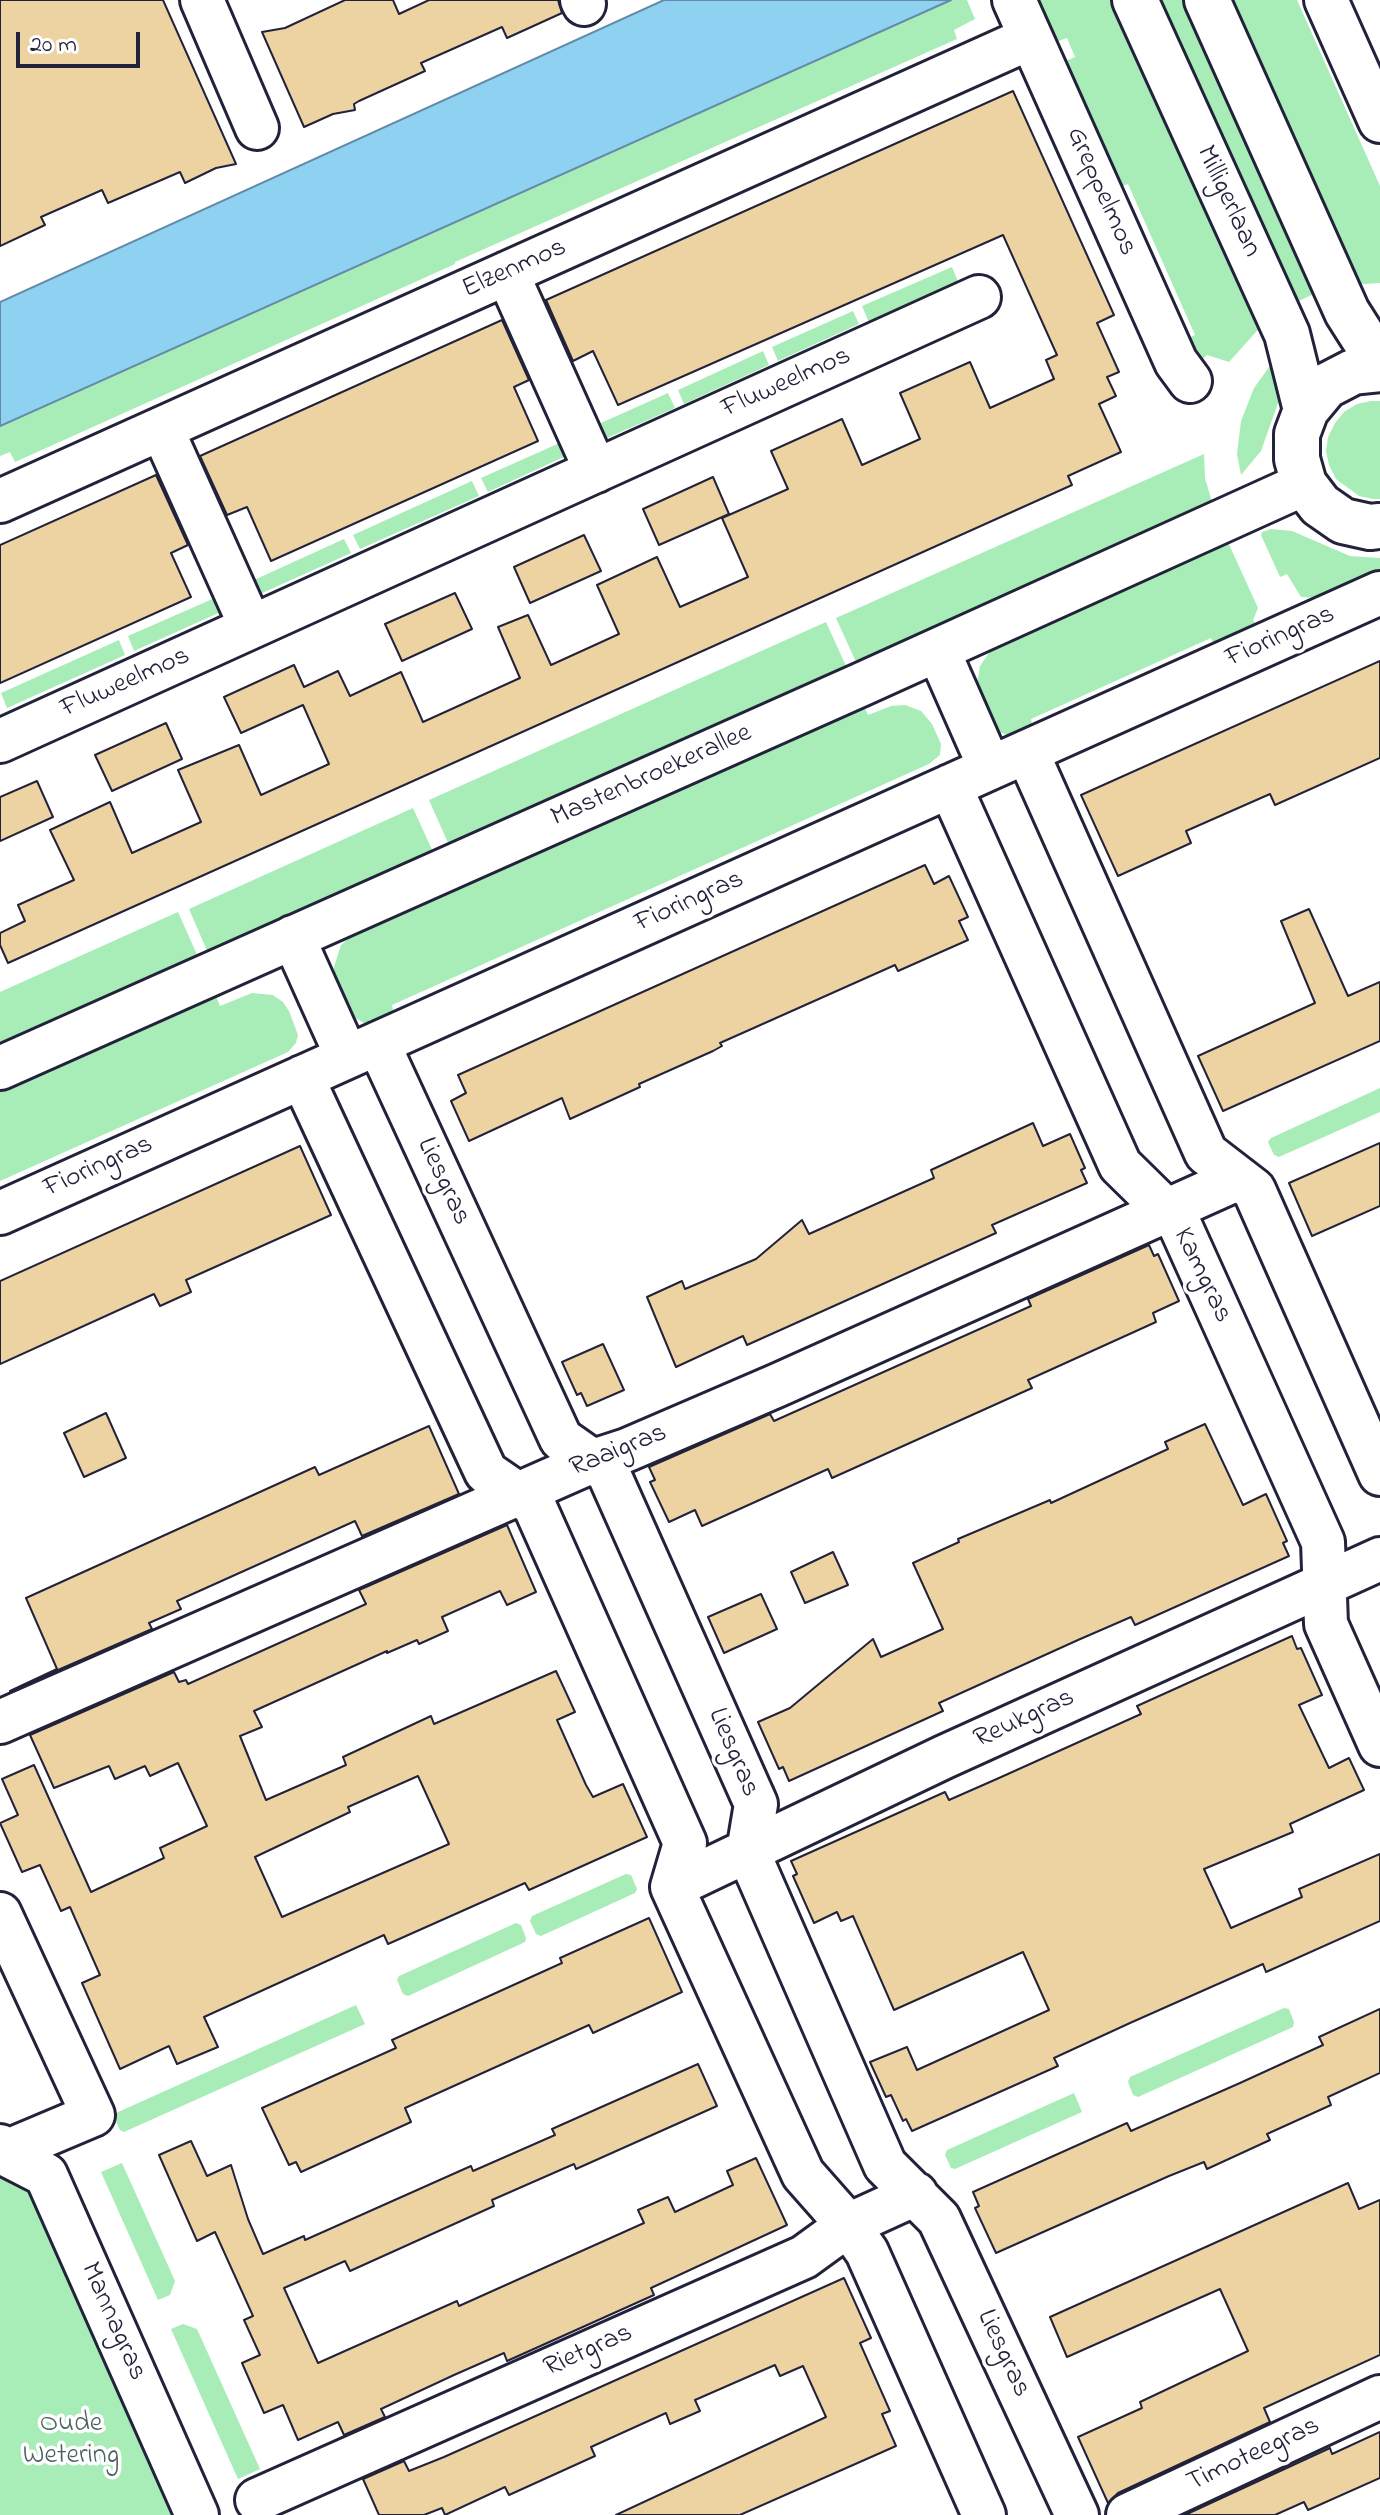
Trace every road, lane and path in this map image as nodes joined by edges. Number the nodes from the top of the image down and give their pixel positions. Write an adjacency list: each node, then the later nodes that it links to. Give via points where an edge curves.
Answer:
1 (1014, 0): 6 (street, Greppelmos)
2 (1135, 0): 13 (main road, Milligerlaan, via 1287,334)
3 (1207, 0): 11 (main road, via 1347,312)
4 (1326, 0): 7 (street)
5 (208, 2): 8 (street)
6 (1030, 38): 9 (street, Elzenmos); 12 (street, Greppelmos, via 1176,362)
7 (1380, 121)
8 (257, 128)
9 (507, 273): 14 (street, Elzenmos); 15 (street)
10 (979, 297): 15 (street, Fluweelmos)
11 (1380, 367): 13 (main road, via 1353,372 1326,386)
12 (1190, 381)
13 (1306, 410): 16 (main road, via 1297,434)
14 (162, 429): 17 (street, Elzenmos); 20 (street)
15 (596, 471): 20 (street, Fluweelmos)
16 (1304, 484): 18 (main road, via 1320,505 1343,521); 21 (street, Mastenbroekerallee)
17 (0, 501)
18 (1380, 526)
19 (1380, 593): 23 (street, Fioringras)
20 (251, 627): 22 (street, Fluweelmos)
21 (938, 650): 23 (street); 25 (street, Mastenbroekerallee)
22 (0, 741)
23 (1008, 760): 24 (street, Fioringras); 29 (street, via 1206,1153)
24 (950, 786): 26 (street, Fioringras); 30 (street, Kamgras, via 1120,1165)
25 (293, 937): 26 (street, Liesgras); 27 (street, Mastenbroekerallee)
26 (363, 1050): 28 (street, Fioringras); 32 (street, Liesgras, via 561,1439)
27 (0, 1068)
28 (302, 1077): 31 (street, Fioringras); 34 (street, via 486,1472)
29 (1237, 1179): 30 (street, Raaigras); 33 (street, via 1254,1190)
30 (1166, 1210): 32 (street, Raaigras, via 778,1385); 36 (street, Kamgras, via 1179,1223 1323,1542)
31 (0, 1213)
32 (593, 1461): 34 (street, Raaigras); 39 (street, Liesgras, via 608,1472 756,1804)
33 (1380, 1474)
34 (519, 1494): 37 (street, Raaigras); 40 (street, via 534,1505 685,1843)
35 (1380, 1559): 36 (street, Reukgras)
36 (1324, 1583): 38 (street, Kamgras, via 1326,1624); 39 (street, Reukgras)
37 (0, 1722)
38 (1380, 1745)
39 (748, 1852): 40 (street, Reukgras); 43 (street, Liesgras, via 885,2165)
40 (672, 1887): 44 (street, via 803,2174)
41 (0, 1914): 42 (street, Mannagras, via 93,2115)
42 (2, 2150): 47 (street, Mannagras, via 46,2175)
43 (916, 2194): 44 (street, Rietgras); 49 (street, Liesgras, via 939,2219)
44 (848, 2225): 46 (street, Rietgras, via 804,2257); 48 (street, via 867,2252)
45 (1380, 2397): 50 (street, Timoteegras)
46 (260, 2508): 47 (street, Mannagras)
47 (198, 2513)
48 (984, 2515)
49 (1077, 2515)
50 (1128, 2515)

